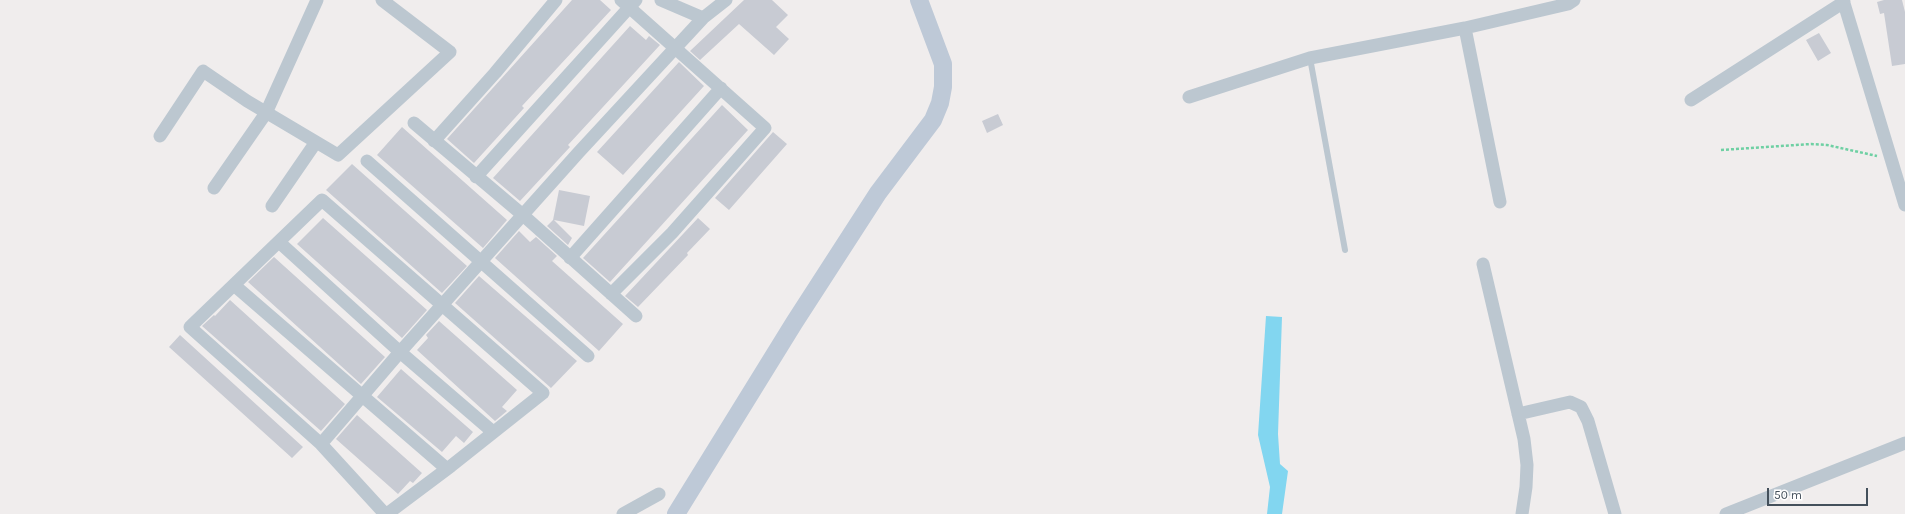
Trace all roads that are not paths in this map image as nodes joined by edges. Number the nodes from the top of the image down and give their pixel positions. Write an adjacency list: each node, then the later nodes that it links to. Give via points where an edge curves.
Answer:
1 (317, 0): 17 (street)
2 (382, 0): 21 (street, via 450,52 338,155)
3 (556, 0): 20 (street)
4 (661, 0): 10 (street)
5 (726, 0): 10 (street)
6 (919, 0): 49 (street, via 943,64 943,87 933,120 874,199)
7 (1574, 0): 11 (street, via 1568,4)
8 (1843, 1): 16 (street); 26 (street)
9 (629, 2): 12 (street); 23 (street)
10 (703, 18): 12 (street)
11 (1465, 28): 13 (street); 25 (street)
12 (676, 48): 14 (street); 28 (street)
13 (1310, 58): 15 (street); 30 (lane)
14 (721, 88): 31 (street); 35 (street, via 765,128 672,233)
15 (1189, 97)
16 (1691, 100)
17 (266, 113): 19 (street, via 203,71); 21 (street); 24 (street)
18 (414, 124): 20 (street)
19 (160, 136)
20 (434, 141): 23 (street)
21 (316, 142): 27 (street)
22 (367, 161): 32 (street)
23 (476, 177): 28 (street)
24 (214, 188)
25 (1500, 202)
26 (1905, 205)
27 (272, 206)
28 (524, 216): 31 (street); 32 (street)
29 (279, 242): 34 (street); 36 (street, via 322,200); 38 (street)
30 (1345, 250)
31 (570, 258): 35 (street)
32 (481, 262): 36 (street); 39 (street)
33 (1483, 264): 41 (street)
34 (234, 284): 40 (street); 44 (street, via 190,327)
35 (611, 294): 37 (street)
36 (442, 306): 38 (street); 42 (street, via 543,393)
37 (636, 316)
38 (400, 352): 40 (street); 42 (street)
39 (588, 356)
40 (362, 397): 44 (street); 45 (street)
41 (1518, 414): 50 (street, via 1524,439 1526,465); 51 (street, via 1570,402 1581,407 1588,421)
42 (493, 432): 45 (street)
43 (1905, 443): 52 (street)
44 (321, 444): 47 (street)
45 (447, 469): 47 (street)
46 (659, 494): 48 (street)
47 (386, 514)
48 (623, 514)
49 (676, 514)
50 (1522, 514)
51 (1615, 514)
52 (1726, 514)

